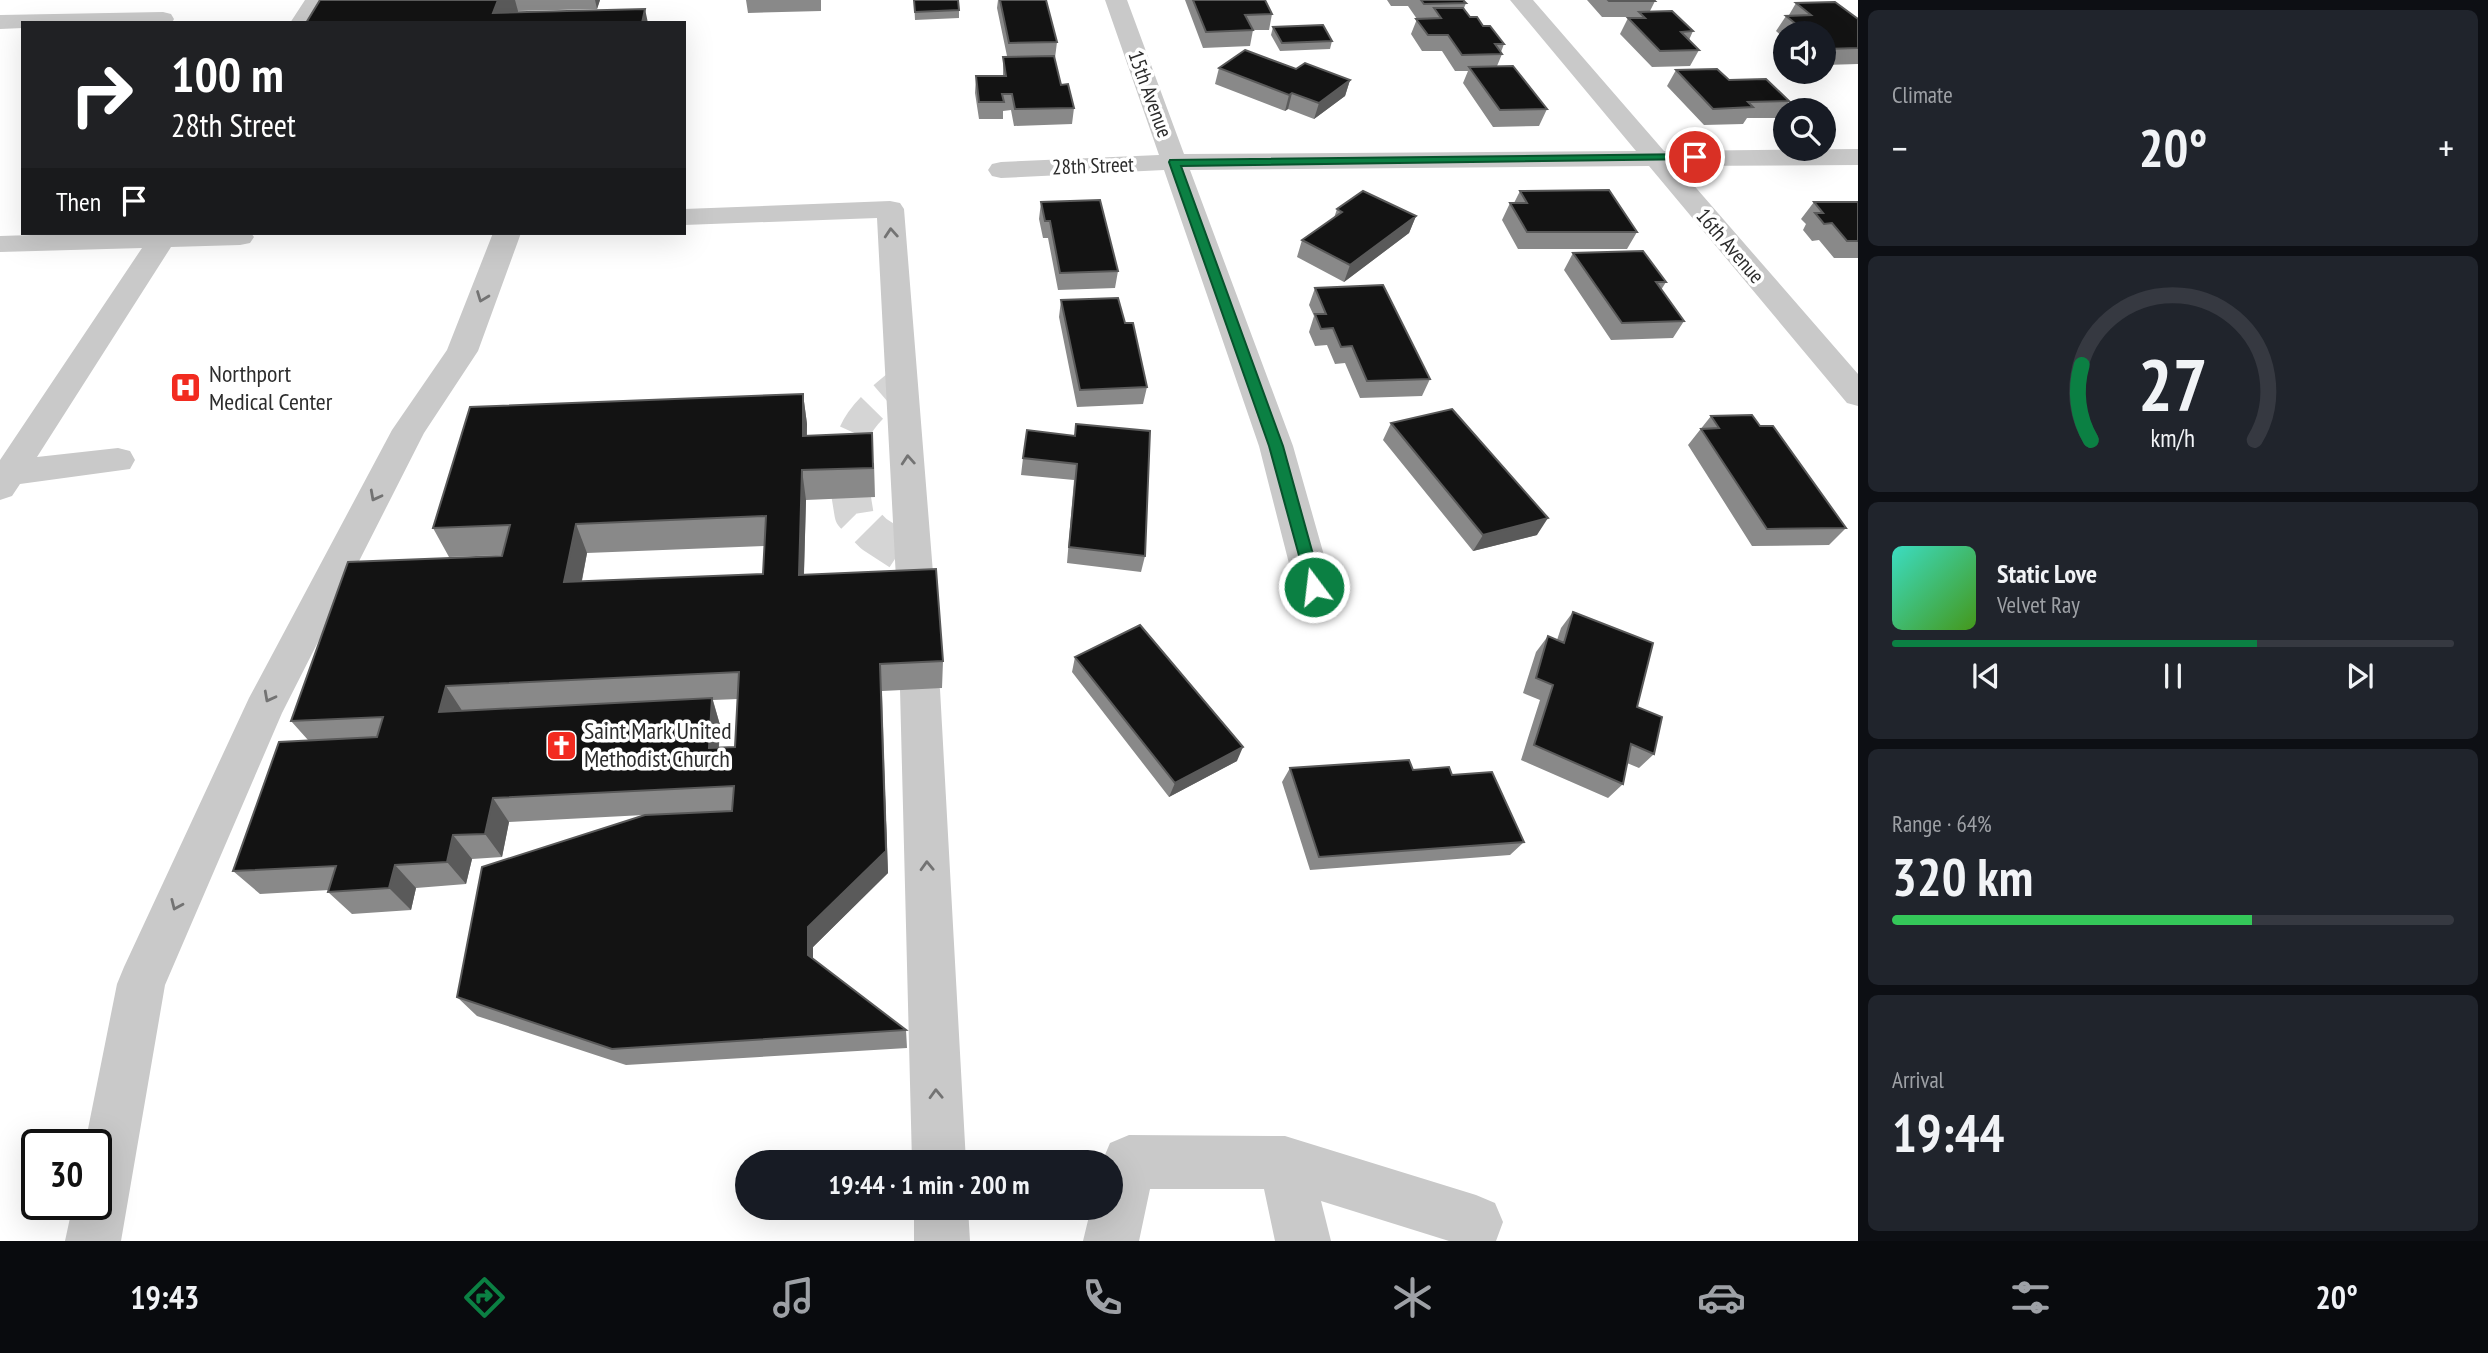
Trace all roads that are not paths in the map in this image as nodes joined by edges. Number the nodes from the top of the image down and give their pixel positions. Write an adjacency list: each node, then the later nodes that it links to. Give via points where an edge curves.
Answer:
1 (177, 0): 5 (street)
2 (316, 0): 6 (street)
3 (1116, 0): 11 (street, 15th Avenue)
4 (1521, 0): 9 (street, 16th Avenue)
5 (161, 21)
6 (301, 21)
7 (0, 22): 8 (street)
8 (21, 22)
9 (1654, 157): 10 (street, 28th Street); 11 (street, 28th Street); 18 (street, 16th Avenue)
10 (1858, 157)
11 (1174, 162): 12 (street, 28th Street); 21 (street, 15th Avenue, via 1276,446)
12 (1000, 170)
13 (686, 217): 22 (street, one-way to 13, via 890,209)
14 (506, 235): 28 (street, one-way to 28, via 462,351 409,430 263,710 141,984)
15 (164, 236): 16 (street); 17 (street); 20 (street)
16 (240, 237)
17 (0, 244)
18 (1858, 395)
19 (118, 460): 20 (street)
20 (4, 480)
21 (1314, 587)
22 (916, 598)
23 (920, 689): 24 (street, one-way to 23)
24 (939, 1150)
25 (1285, 1163): 27 (street); 30 (street, via 1129,1162); 31 (street)
26 (941, 1220): 29 (street)
27 (1476, 1222)
28 (93, 1241)
29 (942, 1241)
30 (1111, 1241)
31 (1303, 1241)

